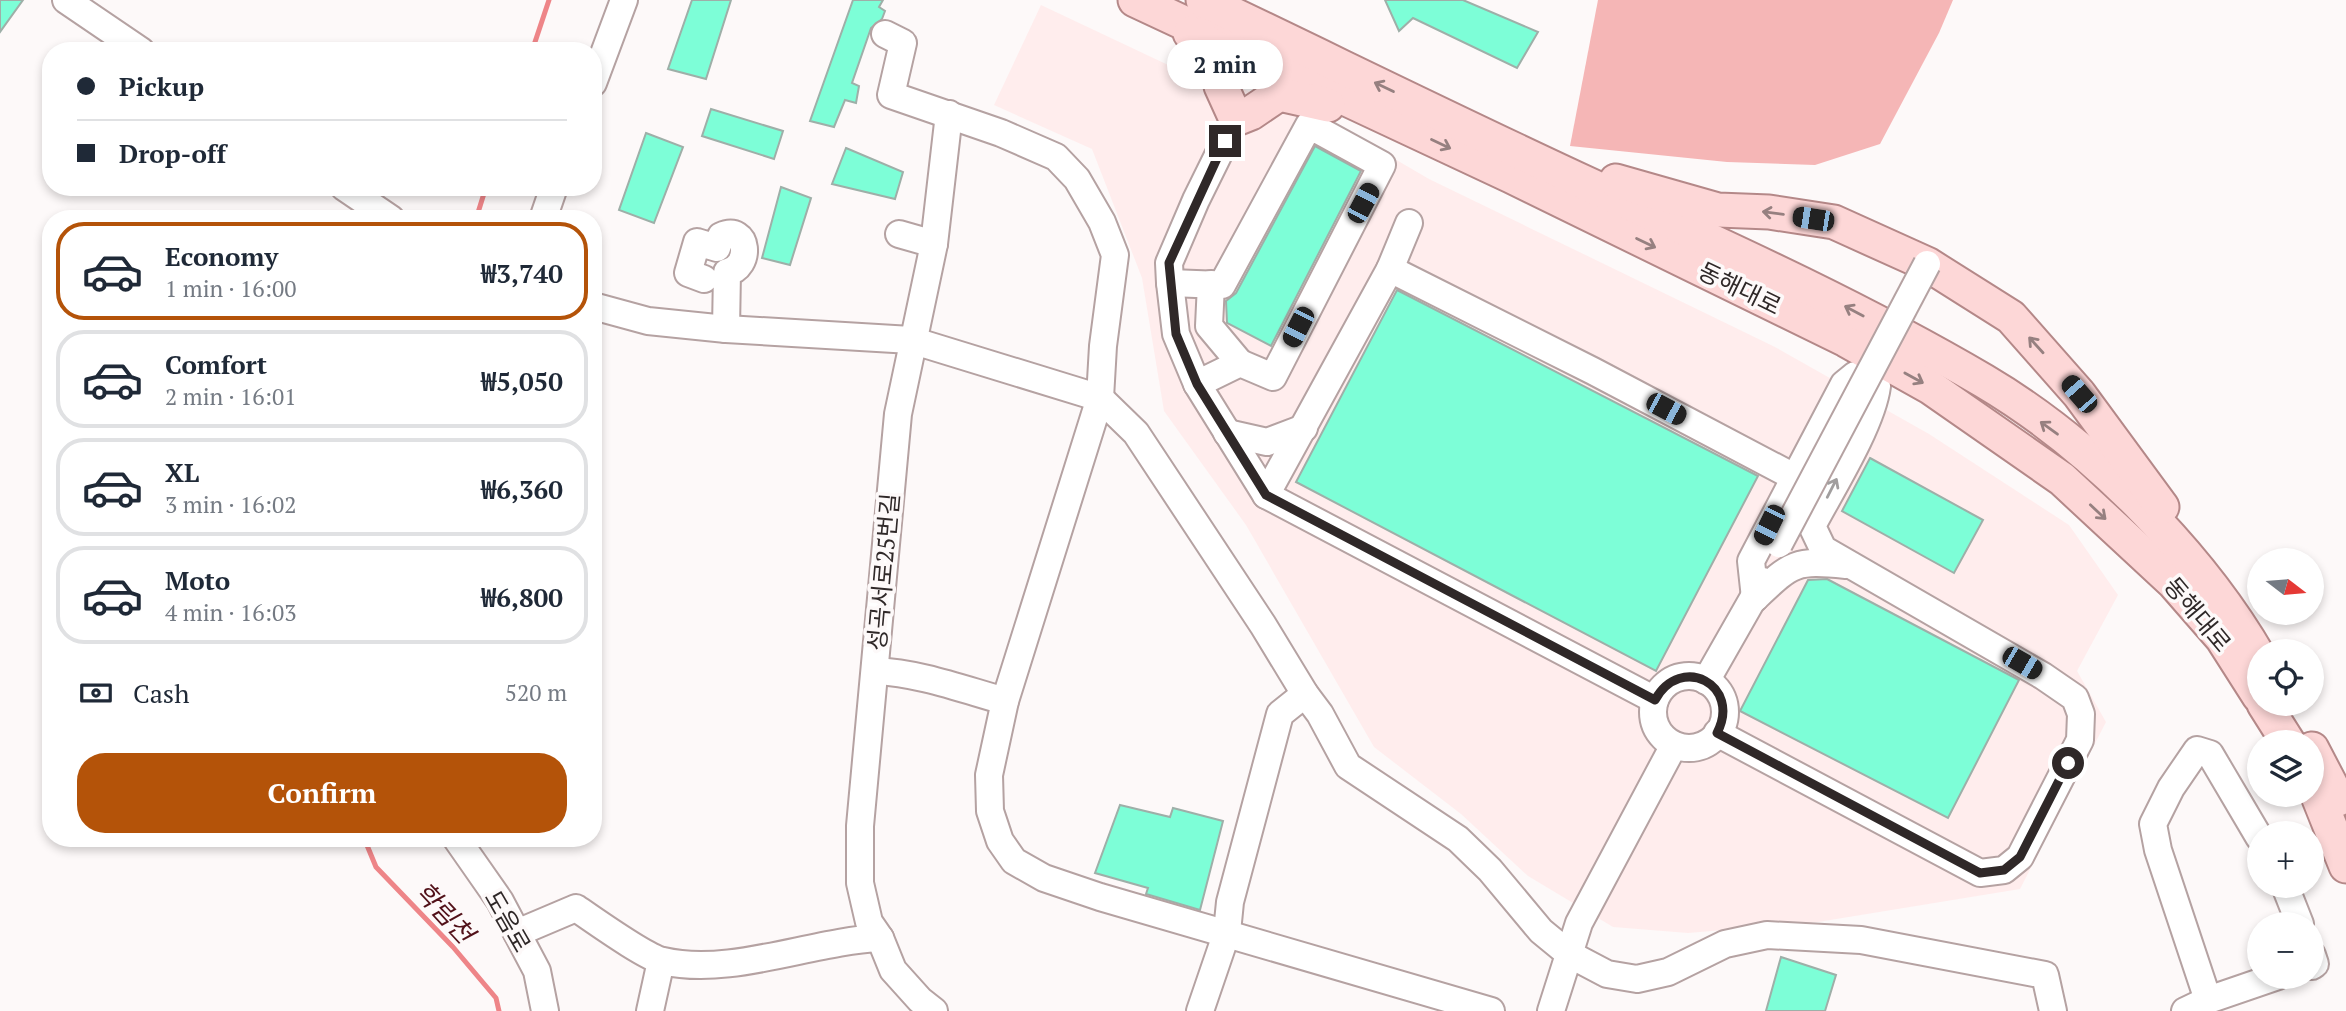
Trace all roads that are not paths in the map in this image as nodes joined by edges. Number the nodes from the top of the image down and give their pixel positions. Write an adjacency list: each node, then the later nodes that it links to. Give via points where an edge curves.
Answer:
1 (66, 0): 6 (street)
2 (624, 0): 7 (street)
3 (1134, 0): 9 (main road, via 1215,47 1221,86); 10 (main road, 동해대로)
4 (1203, 0): 11 (main road, one-way to 4)
5 (886, 34): 8 (street, via 903,43 891,95)
6 (128, 42)
7 (602, 59)
8 (949, 114): 16 (street, 성곡서로25번길); 27 (street, via 1056,158 1077,179 1102,222 1115,255)
9 (1236, 119): 10 (main road, via 1279,94); 20 (street, via 1169,263)
10 (1400, 125): 39 (main road, 동해대로, one-way to 39, via 1846,340 1930,387 2063,480 2174,583 2222,638)
11 (1551, 167): 17 (main road, one-way to 11, via 1835,222 1718,210 1651,189); 36 (main road, one-way to 11, via 2157,521 2064,438 1986,383 1803,284)
12 (357, 196): 13 (street)
13 (378, 210)
14 (1409, 223): 19 (street)
15 (899, 234): 16 (street)
16 (934, 244): 24 (street, 성곡서로25번길)
17 (1927, 264): 33 (street, bridge); 36 (main road, one-way to 17, via 2071,384 2011,317)
18 (716, 266): 23 (street)
19 (1390, 269): 28 (street, via 1344,379); 30 (street)
20 (1170, 283): 21 (street); 26 (street, via 1176,334)
21 (1211, 284): 25 (street, via 1209,326); 25 (street, via 1222,285 1309,125 1382,165 1273,377)
22 (602, 308): 23 (street, via 648,321)
23 (726, 329): 24 (street)
24 (911, 340): 27 (street); 38 (street, 성곡서로25번길, via 888,500)
25 (1240, 363): 26 (street)
26 (1197, 384): 29 (street)
27 (1100, 398): 41 (street, via 1136,433); 43 (street)
28 (1304, 428): 29 (street, via 1267,443); 31 (street)
29 (1227, 433): 31 (street)
30 (1794, 477): 32 (street, one-way to 30, via 1875,400 1866,381 1844,384); 35 (street, via 1751,561)
31 (1266, 495): 42 (street)
32 (1818, 538): 33 (street); 34 (street)
33 (1783, 556): 34 (street); 35 (street)
34 (1852, 566): 44 (street, via 2075,698 2081,714 2080,740 2020,857 2004,870 1980,873)
35 (1755, 598): 40 (street)
36 (2236, 617): 37 (main road)
37 (2249, 639)
38 (875, 671): 43 (street, via 935,680); 56 (street, 성곡서로25번길, via 860,825 860,883 869,922)
39 (2247, 677)
40 (1706, 681): 42 (street, via 1682,677 1661,689); 44 (street, via 1716,688 1724,710)
41 (1305, 695): 54 (street, via 1280,714 1230,902); 57 (street, via 1348,766 1458,839 1541,931)
42 (1655, 700): 45 (street, via 1654,721)
43 (1005, 701): 54 (street, via 989,775 990,811 1000,841 1014,861 1044,878 1100,897)
44 (1717, 733): 45 (street, via 1698,747)
45 (1674, 745): 57 (street, via 1579,923)
46 (2324, 771): 49 (main road)
47 (2324, 802): 51 (main road)
48 (2322, 807): 53 (main road)
49 (2346, 813)
50 (2250, 821): 60 (street, via 2210,754 2197,750 2153,824)
51 (2346, 841)
52 (462, 847): 55 (street, 도음로)
53 (2346, 866)
54 (1227, 932): 64 (street); 65 (street)
55 (517, 933): 58 (street, via 576,908); 61 (street, 도음로, via 537,971)
56 (880, 938): 58 (street, via 707,964); 63 (street, 성곡서로25번길, via 893,970)
57 (1569, 954): 66 (street); 67 (street, via 1607,974 1637,979 1668,972 1725,944 1767,935 1861,940 2045,975)
58 (661, 961): 62 (street)
59 (2247, 987): 60 (street)
60 (2197, 1005)
61 (545, 1011)
62 (650, 1011)
63 (934, 1011)
64 (1200, 1011)
65 (1491, 1011)
66 (1551, 1011)
67 (2053, 1011)

